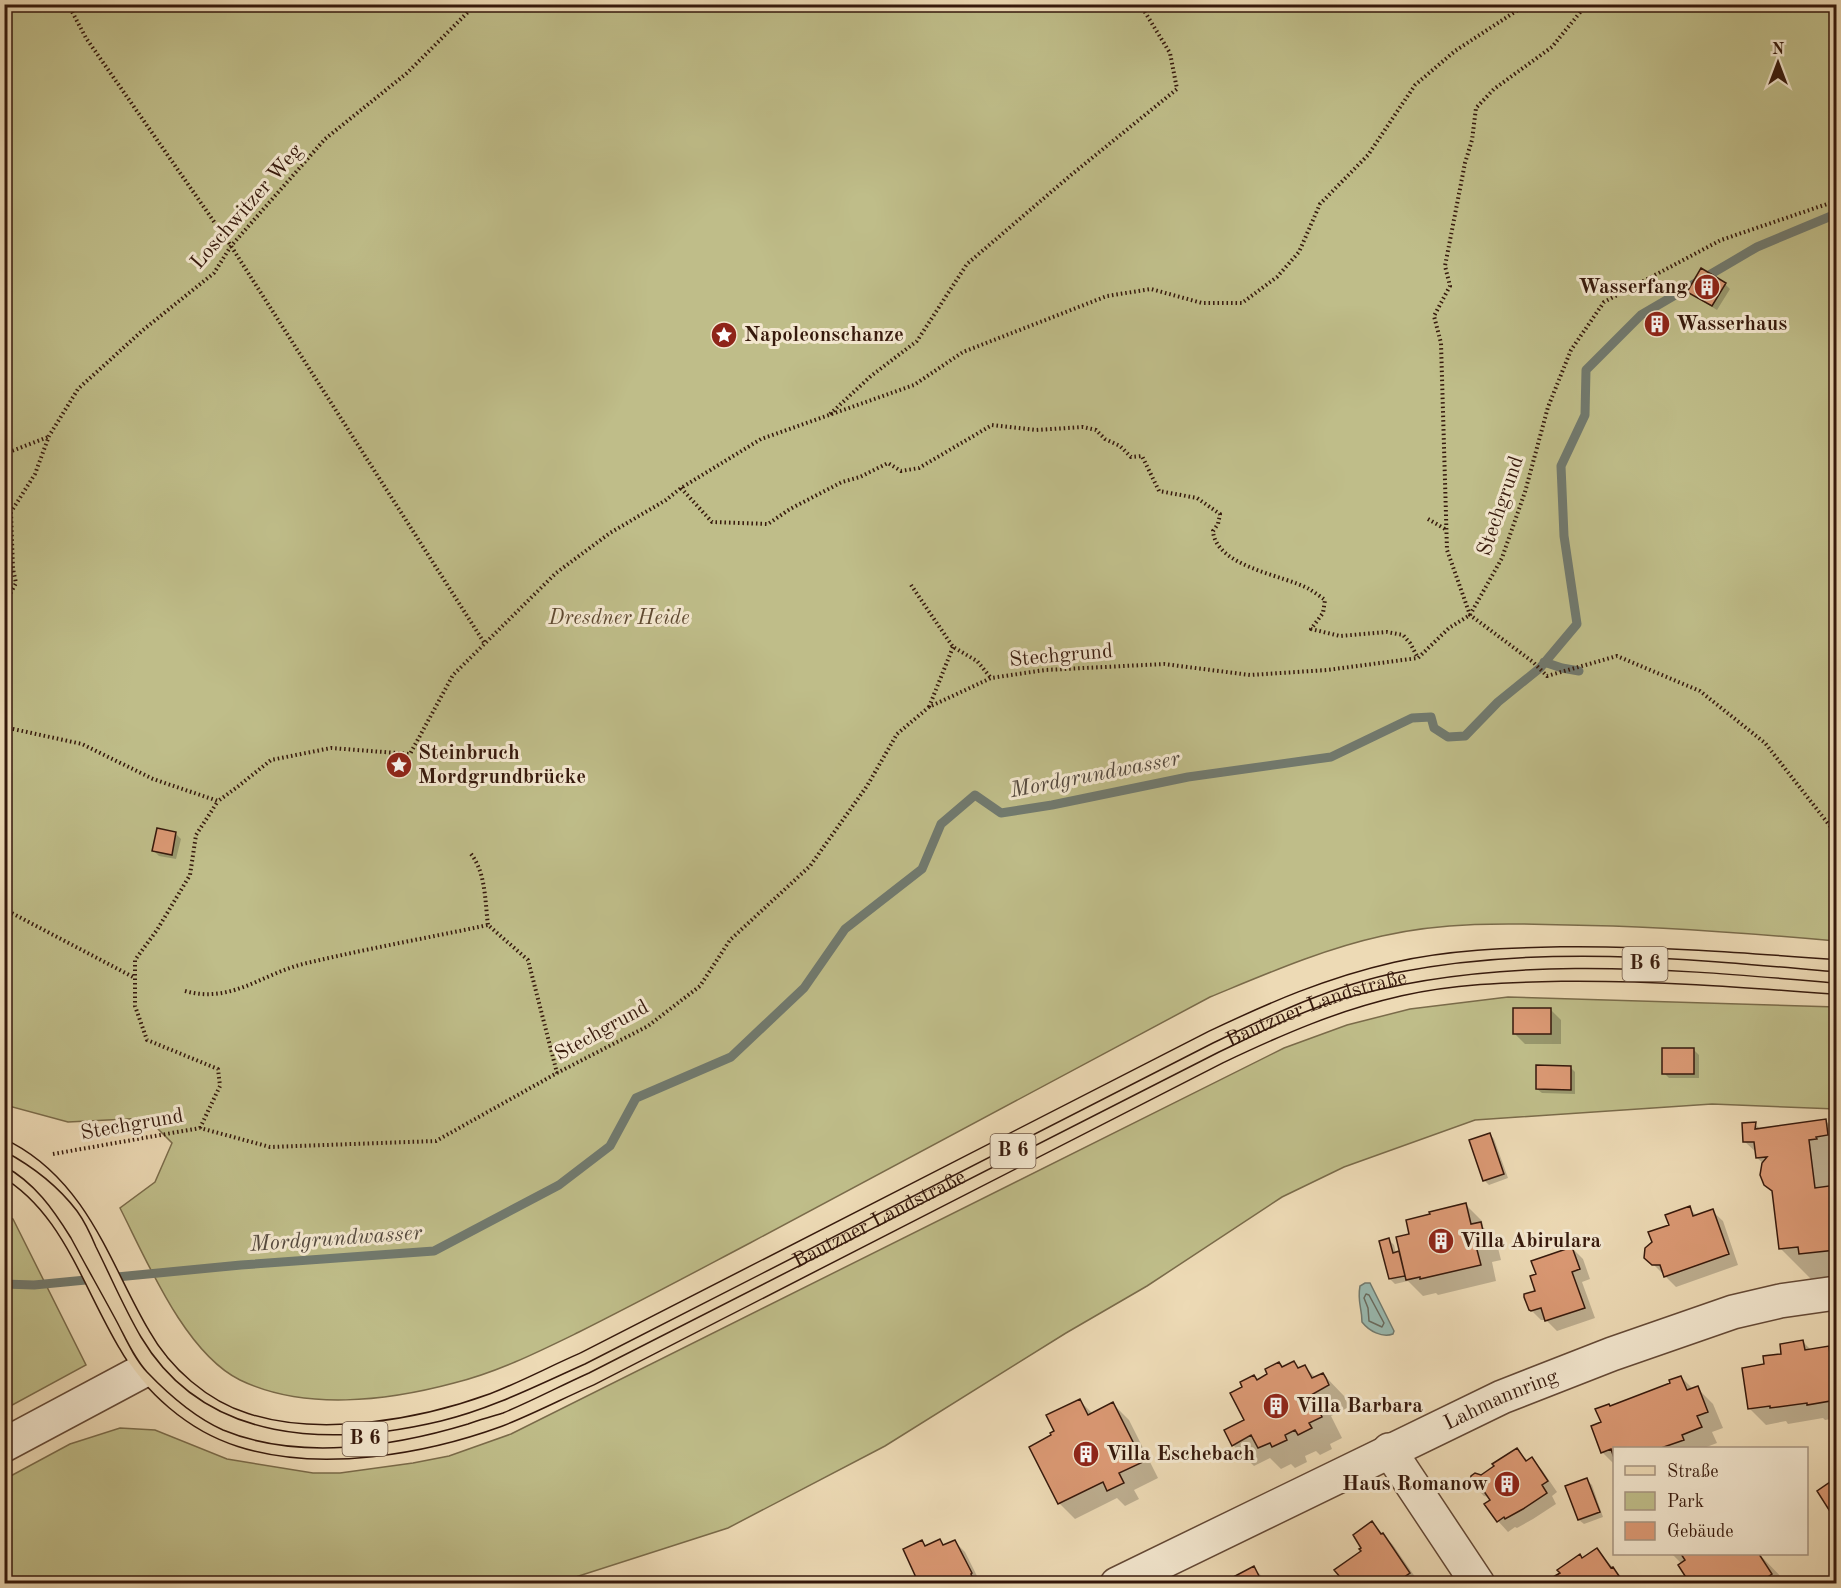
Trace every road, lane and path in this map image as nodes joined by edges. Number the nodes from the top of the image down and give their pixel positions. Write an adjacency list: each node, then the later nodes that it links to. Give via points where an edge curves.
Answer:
1 (68, 4): 7 (path, via 86,38)
2 (476, 4): 7 (path, Loschwitzer Weg, via 407,73 325,139)
3 (1140, 4): 8 (path, via 1170,53 1177,88 967,264 917,341 871,375)
4 (1527, 4): 8 (path, via 1455,51 1415,85 1368,155 1320,204 1299,252 1277,277 1242,303 1202,303 1151,289 1107,296 963,352 914,385)
5 (1596, 4): 15 (path, via 1582,10 1552,46 1494,89 1476,108 1446,266 1450,286 1434,316 1441,343)
6 (1836, 201): 20 (path, Stechgrund, via 1721,240 1604,302 1570,350 1548,407 1502,558)
7 (231, 246): 9 (path, Loschwitzer Weg, via 214,273 78,389); 21 (path)
8 (828, 416): 11 (path, via 760,440)
9 (49, 436): 10 (path); 12 (path, Loschwitzer Weg, via 35,474)
10 (4, 454)
11 (681, 488): 21 (path, via 556,573); 23 (path, via 712,522 768,524 842,482 888,464 901,471 919,468 992,425 1036,430 1083,427 1096,430 1131,457 1143,456 1159,491 1197,498 1220,514 1213,538 1226,554 1259,572 1308,588 1325,600 1323,613 1311,629 1340,636 1387,632 1403,635)
12 (11, 512): 13 (path, Loschwitzer Weg); 16 (path)
13 (4, 519)
14 (1428, 519): 15 (path)
15 (1446, 530): 20 (path, via 1447,550)
16 (13, 569): 17 (path); 19 (path, via 16,583)
17 (4, 571)
18 (911, 585): 22 (path)
19 (4, 605)
20 (1470, 615): 23 (path, Stechgrund, via 1449,628); 28 (path, via 1547,676 1617,656 1700,691 1765,743)
21 (485, 644): 27 (path, via 453,675 410,754 332,748 271,760)
22 (953, 647): 24 (path, via 977,661); 25 (path)
23 (1418, 658): 24 (path, Stechgrund, via 1250,675 1164,664 1045,670)
24 (991, 678): 25 (path, Stechgrund)
25 (929, 707): 35 (path, Stechgrund, via 897,734 867,786 810,866 730,940 700,986 648,1026)
26 (4, 727): 27 (path, via 82,744 153,779)
27 (218, 801): 33 (path, via 196,835 190,875 135,960)
28 (1836, 838)
29 (471, 854): 31 (path, via 485,889)
30 (4, 909): 33 (path)
31 (488, 925): 34 (path, via 300,965 242,989 200,996); 35 (path, via 528,960)
32 (1836, 977): 39 (main road, Bautzner Landstraße / B 6, via 1626,963 1512,965 1399,979 1334,997 1274,1019 1216,1047 587,1369 498,1409 443,1427 379,1438 282,1439 243,1430 202,1411)
33 (135, 978): 36 (path, via 135,1006 147,1040 218,1069 220,1086)
34 (185, 992)
35 (557, 1073): 36 (path, Stechgrund, via 436,1141 270,1147)
36 (200, 1128): 37 (path, Stechgrund)
37 (9, 1161): 39 (main road, B 6, via 40,1183 69,1217 134,1340)
38 (1836, 1293): 41 (street, Lahmannring, via 1733,1312 1612,1354 1502,1397)
39 (152, 1366): 40 (street)
40 (4, 1446)
41 (1389, 1450): 42 (street, Lahmannring); 43 (street)
42 (1118, 1584)
43 (1478, 1584)

